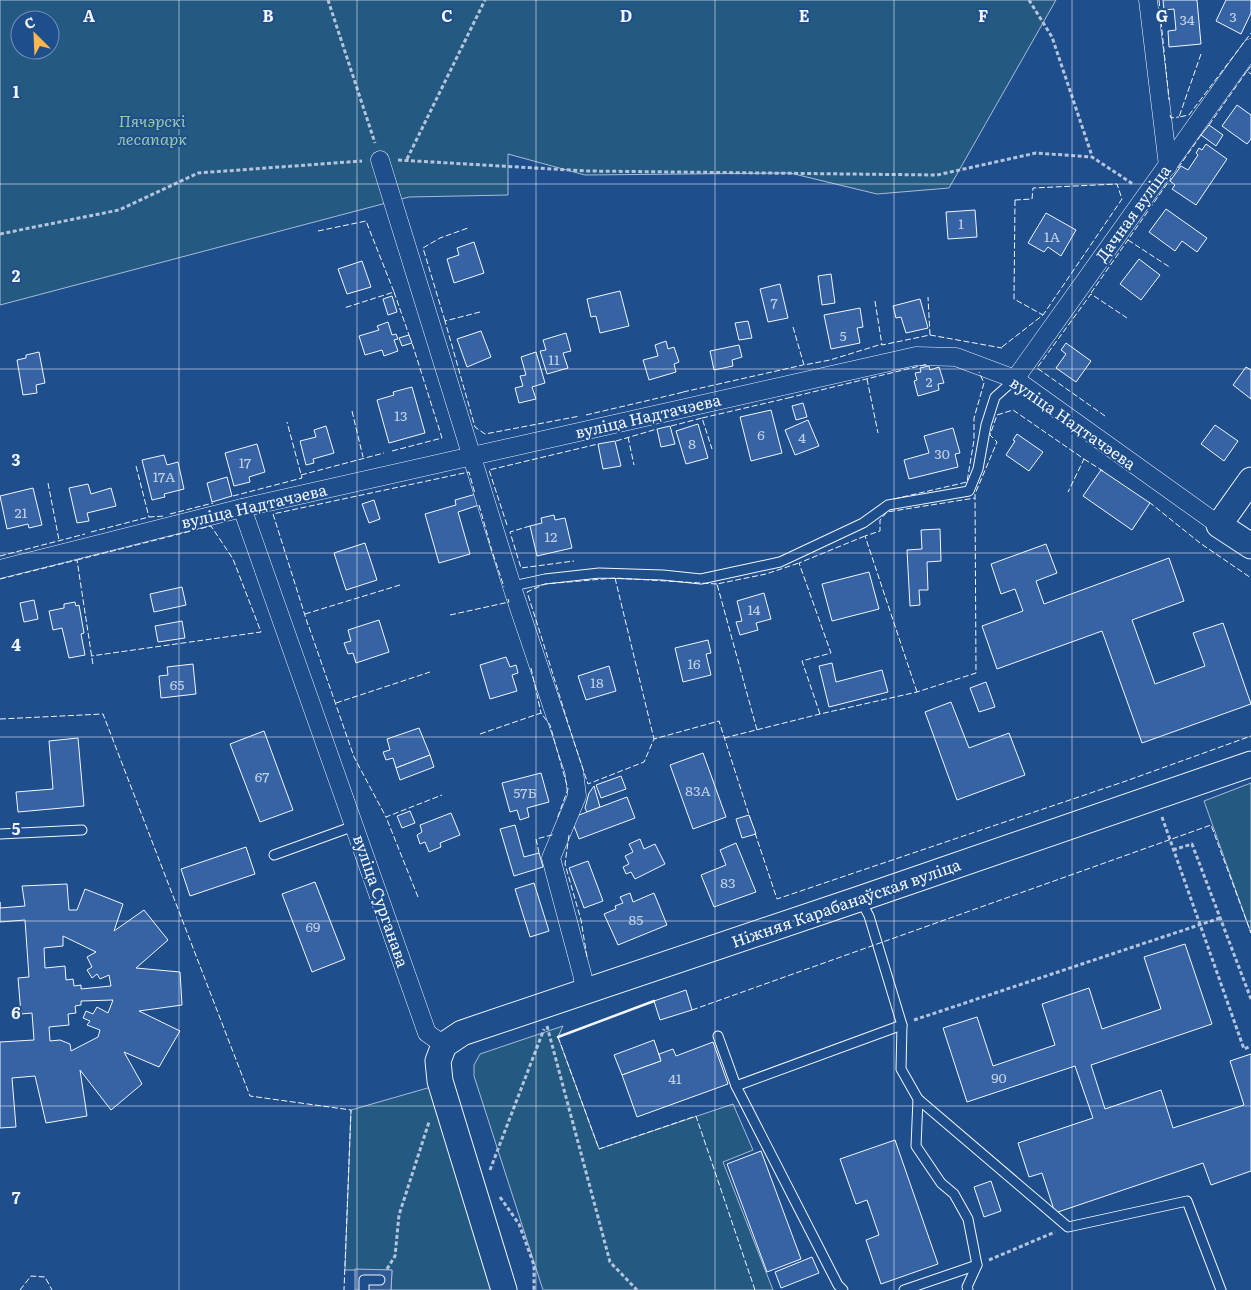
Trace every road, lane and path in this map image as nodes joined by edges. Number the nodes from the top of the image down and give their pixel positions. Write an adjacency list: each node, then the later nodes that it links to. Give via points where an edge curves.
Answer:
1 (328, 0): 7 (path)
2 (485, 0): 8 (path)
3 (1029, 0): 6 (path, via 1052,37)
4 (1148, 0): 9 (street)
5 (1251, 48): 9 (street, Дачная вуліца)
6 (1092, 156): 8 (path, via 1036,153 937,175 587,171); 10 (path)
7 (380, 160): 8 (path); 11 (path, via 198,173 118,210); 13 (street)
8 (407, 160)
9 (1168, 166): 10 (street, Дачная вуліца)
10 (1146, 193): 12 (street, Дачная вуліца)
11 (0, 234)
12 (1015, 379): 13 (street, вуліца Надтачэева, via 956,357 916,356); 16 (street, вуліца Надтачэева); 19 (lane, via 995,397 978,469 968,491 888,505 863,523 780,562 701,579 599,573)
13 (473, 456): 15 (street, вуліца Надтачэева); 19 (street)
14 (1251, 480): 16 (main road)
15 (242, 508): 18 (street, вуліца Надтачэева); 22 (street, вуліца Сурганава)
16 (1219, 525): 17 (main road, вуліца Надтачэева)
17 (1251, 546)
18 (0, 569)
19 (513, 586): 30 (street, via 574,771 576,796 551,858)
20 (1251, 764): 27 (main road, Ніжняя Карабанаўская вуліца)
21 (1161, 815): 25 (path)
22 (354, 826): 26 (lane); 34 (street, вуліца Сурганава, via 427,1033)
23 (82, 830): 24 (lane)
24 (0, 834)
25 (1173, 850): 28 (path, via 1192,844); 29 (path)
26 (274, 855)
27 (859, 899): 30 (main road, Ніжняя Карабанаўская вуліца); 32 (lane, via 869,916)
28 (1220, 918): 29 (path); 31 (path)
29 (1200, 925): 32 (path); 35 (path, via 1244,1049)
30 (585, 990): 34 (main road, Ніжняя Карабанаўская вуліца, via 462,1033)
31 (1251, 999)
32 (902, 1025): 36 (lane); 37 (lane, via 900,1069)
33 (718, 1036): 36 (lane)
34 (444, 1045): 45 (main road, via 438,1061 440,1081)
35 (1251, 1046)
36 (736, 1086): 48 (lane)
37 (918, 1099): 41 (lane); 42 (lane, via 916,1146 941,1183 954,1194 968,1219)
38 (429, 1121): 43 (path, via 399,1215 395,1256)
39 (486, 1164): 47 (path, via 489,1173 546,1023 610,1262)
40 (496, 1193): 46 (path, via 519,1224 534,1265)
41 (1068, 1227): 42 (path); 51 (lane, via 1187,1201)
42 (977, 1265): 49 (lane); 50 (lane)
43 (380, 1280): 44 (lane, via 364,1280)
44 (364, 1290)
45 (504, 1290)
46 (534, 1290)
47 (637, 1290)
48 (843, 1290)
49 (904, 1290)
50 (968, 1290)
51 (1221, 1290)

